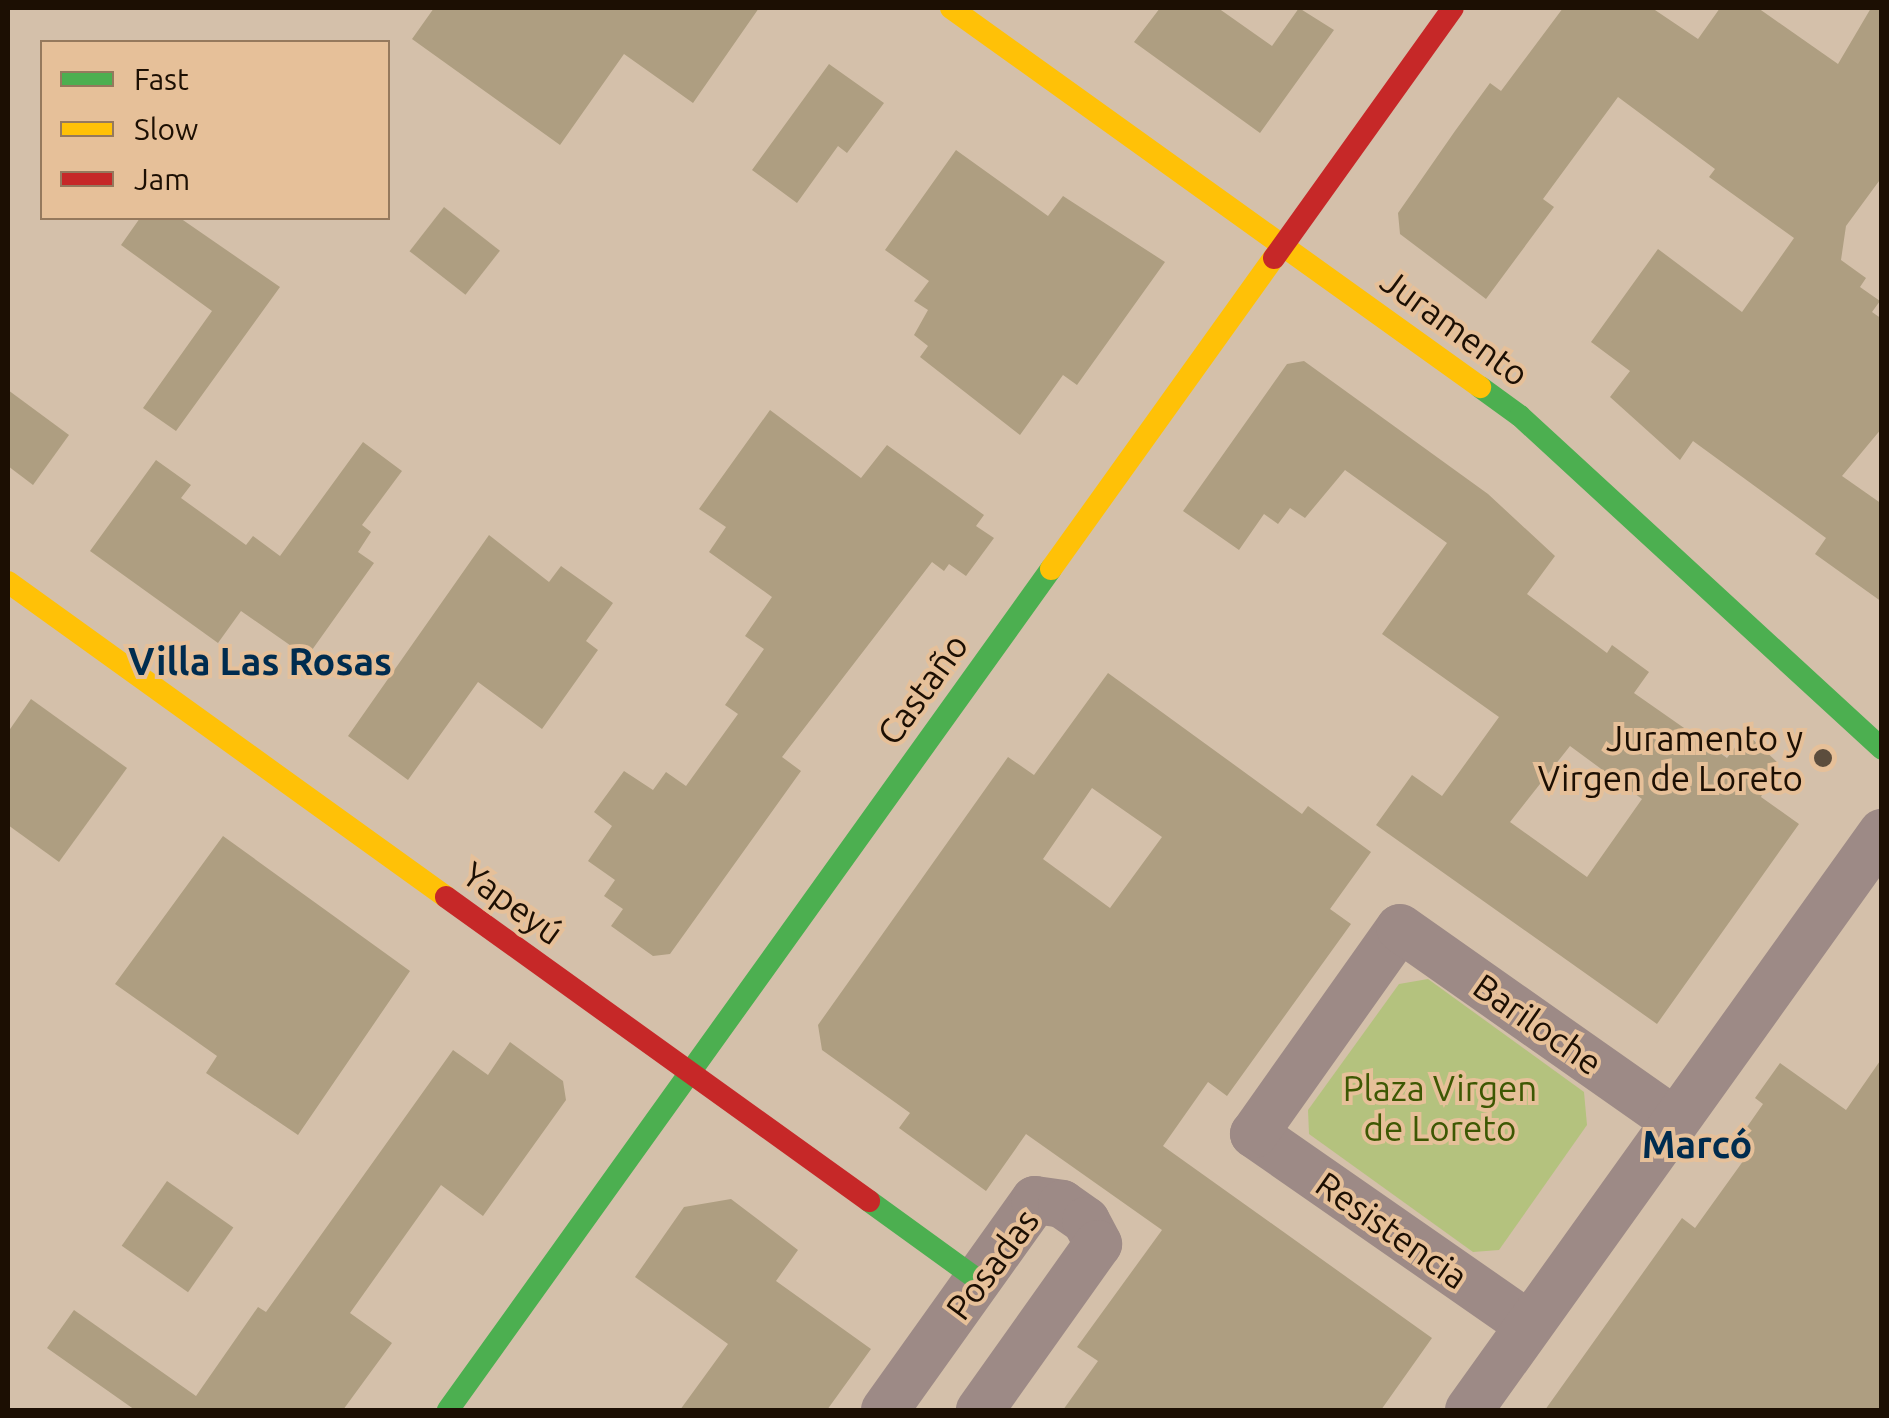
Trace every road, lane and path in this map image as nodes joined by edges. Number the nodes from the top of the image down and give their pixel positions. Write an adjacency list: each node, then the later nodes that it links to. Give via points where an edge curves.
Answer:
1 (950, 8): 3 (street, Juramento)
2 (1453, 8): 3 (street, Castaño)
3 (1282, 246): 5 (street, Juramento, via 1520,416); 7 (street, Castaño)
4 (8, 582): 7 (street, Yapeyú)
5 (1882, 749)
6 (1882, 832): 8 (street)
7 (690, 1073): 10 (street, Yapeyú); 12 (street, Castaño)
8 (1676, 1121): 9 (street, Bariloche, via 1400,928); 11 (street)
9 (1254, 1134): 11 (street, Resistencia)
10 (978, 1280): 13 (street, Posadas); 14 (street, Posadas, via 1035,1200 1071,1208 1098,1244)
11 (1529, 1325): 15 (street)
12 (448, 1410)
13 (885, 1410)
14 (980, 1410)
15 (1469, 1410)

